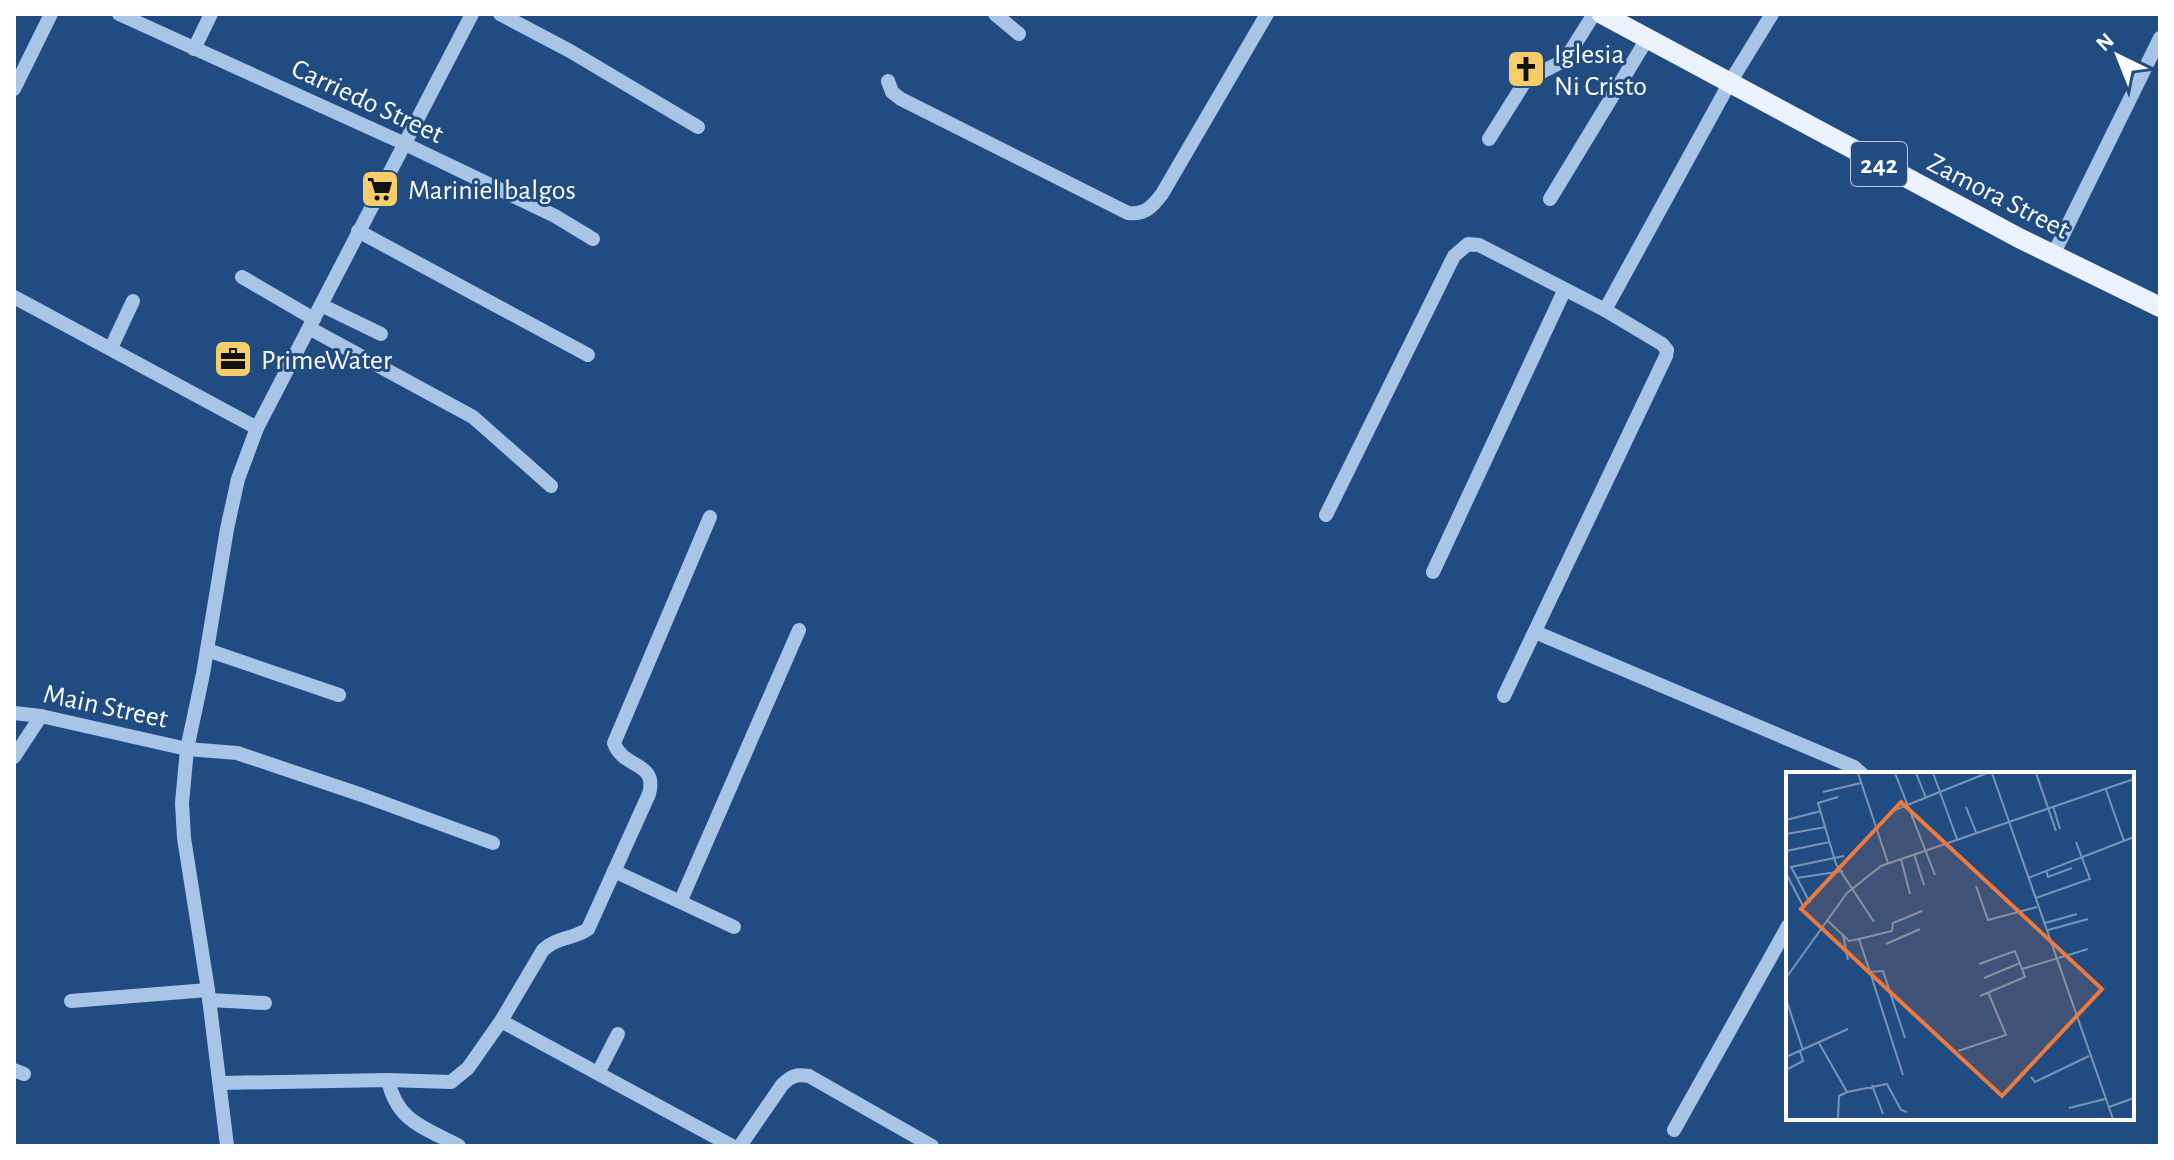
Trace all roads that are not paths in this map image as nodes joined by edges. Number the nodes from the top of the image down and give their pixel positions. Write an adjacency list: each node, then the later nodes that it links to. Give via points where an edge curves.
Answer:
1 (51, 14): 17 (street)
2 (119, 14): 14 (street, Carriedo Street)
3 (211, 14): 14 (street)
4 (472, 14): 20 (street)
5 (500, 14): 18 (street)
6 (995, 14): 11 (street)
7 (1267, 14): 15 (street, via 1162,194 1140,214 1128,213 901,99)
8 (1594, 14): 19 (street, via 1565,60 1526,80)
9 (1602, 14): 13 (main road, Zamora Street / 242)
10 (1772, 14): 16 (street)
11 (1019, 34)
12 (2160, 38): 24 (street)
13 (1647, 39): 16 (main road, Zamora Street / 242); 21 (street)
14 (194, 49): 20 (street, Carriedo Street)
15 (888, 81)
16 (1729, 84): 24 (main road, Zamora Street / 242); 31 (street)
17 (14, 89)
18 (698, 127)
19 (1489, 139)
20 (403, 143): 22 (street); 23 (street, Carriedo Street)
21 (1550, 199)
22 (358, 231): 29 (street); 35 (street)
23 (593, 239)
24 (2053, 255): 30 (main road, Zamora Street / 242)
25 (242, 277): 32 (street)
26 (1564, 291): 31 (street); 38 (street, via 1479,245 1459,250); 40 (street)
27 (14, 297): 34 (street)
28 (133, 301): 34 (street)
29 (321, 305): 32 (street); 33 (street)
30 (2160, 307)
31 (1605, 310): 42 (street, via 1662,344 1666,356)
32 (311, 323): 36 (street); 37 (street, via 473,417)
33 (381, 334)
34 (111, 348): 36 (street)
35 (588, 355)
36 (257, 428): 43 (street, via 233,501)
37 (551, 486)
38 (1326, 515)
39 (710, 517): 52 (street, via 614,743 617,752 649,773 653,782)
40 (1433, 572)
41 (799, 630): 53 (street)
42 (1535, 632): 45 (street); 50 (street)
43 (207, 650): 44 (street); 48 (street)
44 (339, 695)
45 (1504, 696)
46 (14, 713): 47 (street, Main Street)
47 (41, 716): 48 (street, Main Street); 49 (street)
48 (187, 749): 51 (street, Main Street, via 237,753); 56 (street, via 184,838)
49 (14, 757)
50 (1860, 772)
51 (493, 843)
52 (614, 871): 53 (street); 59 (street, via 588,929 543,950)
53 (681, 900): 54 (street)
54 (734, 927)
55 (1786, 930): 64 (street)
56 (209, 995): 57 (street); 58 (street); 63 (street)
57 (71, 1001)
58 (265, 1003)
59 (501, 1021): 61 (street); 62 (street, via 468,1068 451,1082)
60 (618, 1034): 61 (street)
61 (598, 1073): 67 (street)
62 (388, 1080): 63 (street); 66 (street, via 404,1115)
63 (221, 1083): 65 (street)
64 (1674, 1130)
65 (227, 1146)
66 (459, 1146)
67 (732, 1146)
68 (740, 1146): 69 (street, via 782,1085 799,1075)
69 (932, 1146)

